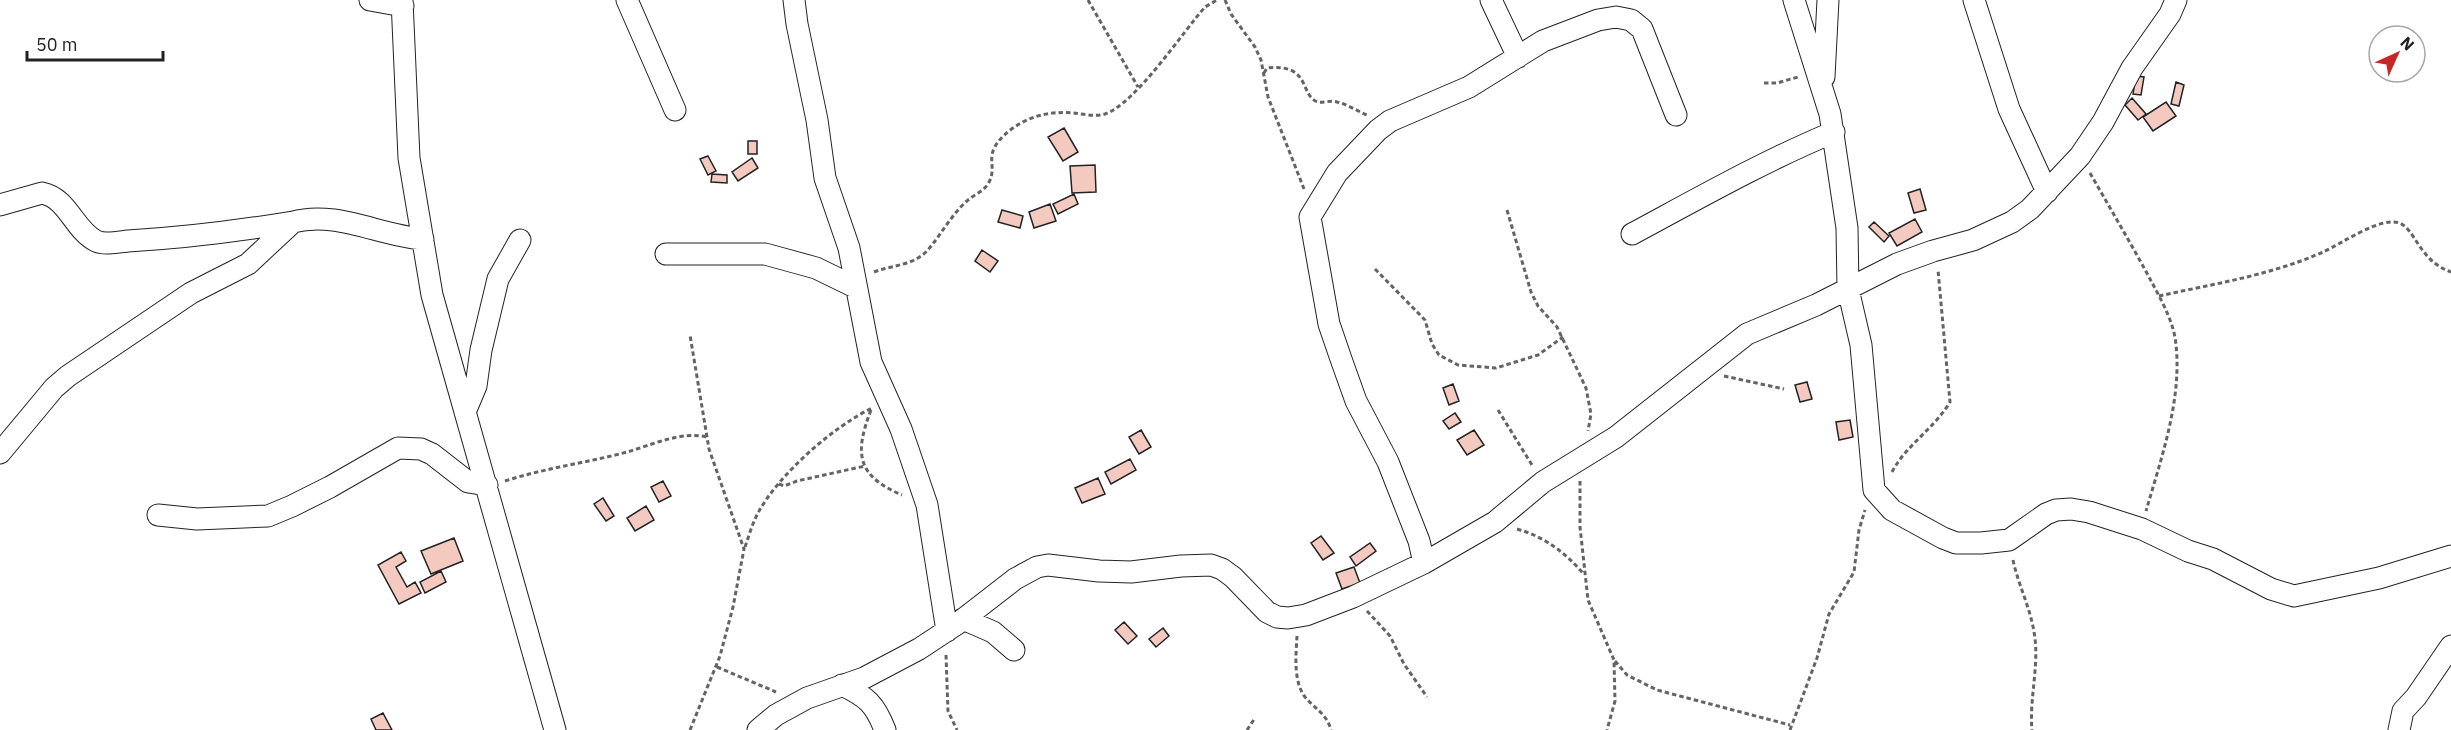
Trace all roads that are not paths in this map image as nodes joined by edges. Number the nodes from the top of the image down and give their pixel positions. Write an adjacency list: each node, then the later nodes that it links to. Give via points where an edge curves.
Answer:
1 (370, 0): 9 (street)
2 (627, 0): 12 (street)
3 (794, 0): 22 (street, via 825,178 849,248)
4 (1491, 0): 10 (street)
5 (1794, 0): 11 (street)
6 (1828, 0): 11 (street)
7 (1974, 0): 15 (street, via 2009,109)
8 (2176, 0): 15 (street, via 2103,122 2080,156)
9 (402, 3): 19 (street, via 410,158)
10 (1518, 57): 13 (street, via 1543,41 1598,21 1616,17 1631,20 1642,28); 29 (street, via 1460,91 1378,130 1337,173 1310,217 1329,324 1356,400 1388,462)
11 (1820, 81): 14 (street)
12 (675, 110)
13 (1676, 115)
14 (1834, 132): 18 (street, via 1726,182); 23 (street, via 1847,228)
15 (2047, 192): 23 (street, via 2005,226 1897,264)
16 (0, 205): 17 (street, via 48,194 98,242 165,239)
17 (293, 222): 19 (street, via 343,222 400,237); 25 (street, via 248,264 191,293 68,376)
18 (1632, 234)
19 (423, 238): 24 (street, via 432,295)
20 (520, 240): 24 (street, via 498,279 476,387)
21 (666, 254): 22 (street, via 765,254 816,268)
22 (856, 289): 30 (street, via 866,345 902,429 927,505)
23 (1848, 289): 28 (street, via 1861,345 1877,494 1892,510 1925,530 1956,543 2009,540 2046,514 2071,509 2142,529 2294,596 2379,578); 29 (street, via 1747,334 1616,437 1543,482 1495,522)
24 (465, 412): 26 (street)
25 (0, 453)
26 (486, 485): 27 (street, via 468,482 432,454 398,448 330,487 268,516 197,519); 34 (street)
27 (158, 515)
28 (2451, 556)
29 (1424, 562): 30 (street, via 1353,597 1298,616 1277,617 1267,612 1233,577 1211,565 1131,572 1048,564 1015,579)
30 (950, 629): 32 (street, via 993,632); 33 (street, via 904,658)
31 (2451, 646): 37 (street, via 2403,711)
32 (1014, 650)
33 (842, 685): 35 (street, via 807,698); 36 (street, via 863,695 878,713)
34 (555, 730)
35 (758, 730)
36 (885, 730)
37 (2399, 730)

